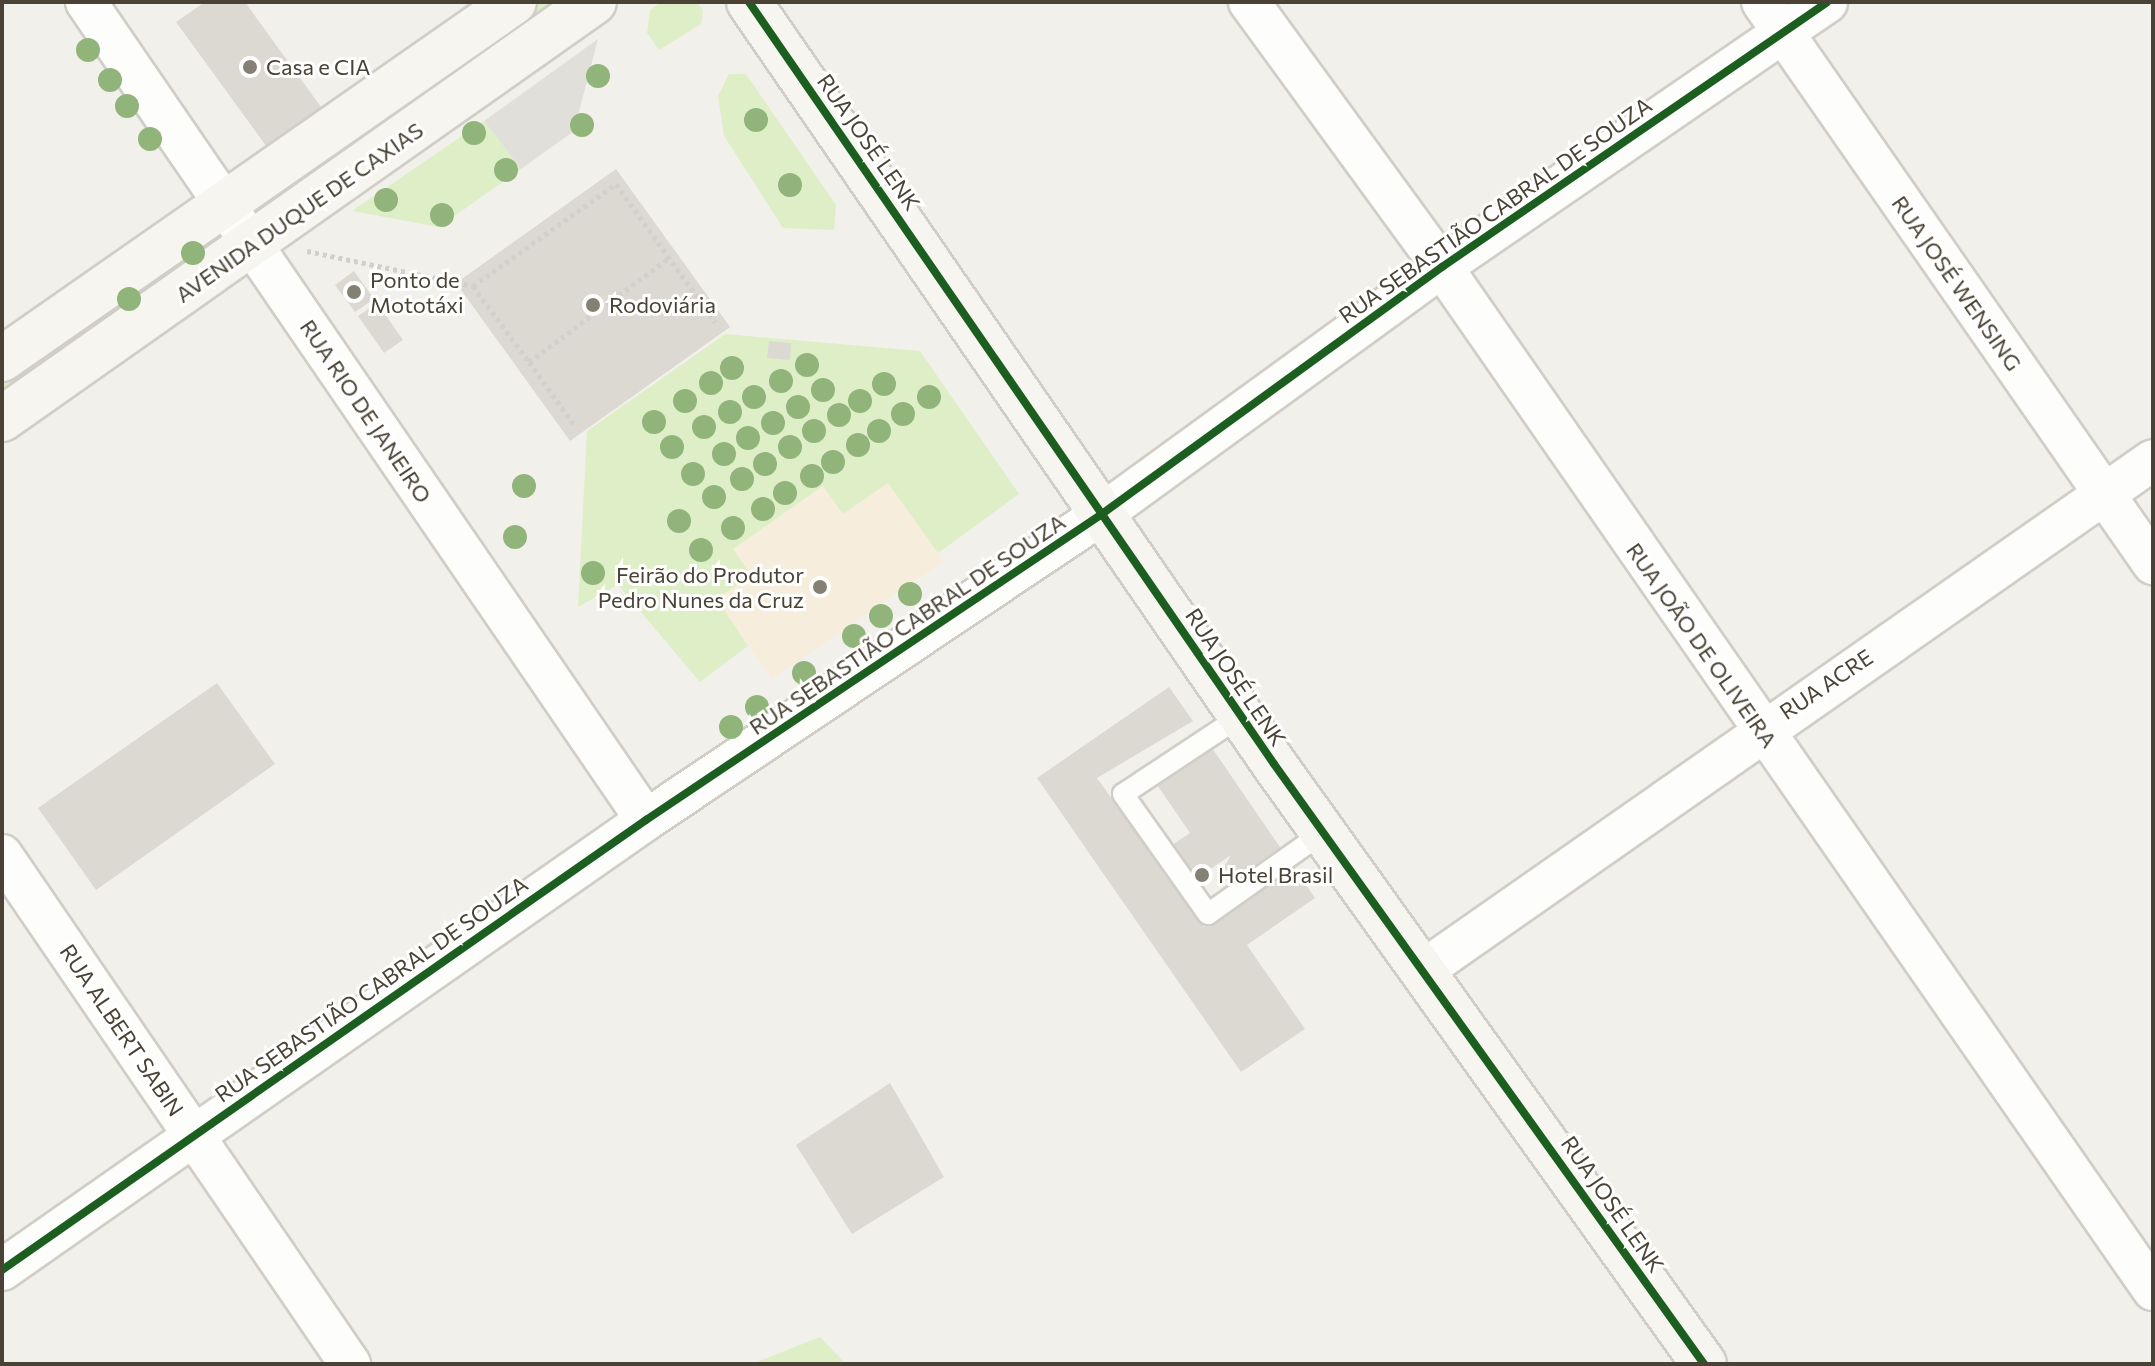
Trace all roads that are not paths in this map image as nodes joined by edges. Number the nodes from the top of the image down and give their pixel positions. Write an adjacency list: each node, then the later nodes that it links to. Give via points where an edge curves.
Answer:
1 (86, 2): 8 (street, RUA RIO DE JANEIRO)
2 (514, 2): 8 (street)
3 (594, 2): 9 (street, AVENIDA DUQUE DE CAXIAS)
4 (749, 2): 15 (street, RUA JOSÉ LENK)
5 (1249, 2): 10 (street, RUA JOÃO DE OLIVEIRA)
6 (1827, 2): 7 (street, RUA SEBASTIÃO CABRAL DE SOUZA)
7 (1772, 17): 10 (street, RUA SEBASTIÃO CABRAL DE SOUZA); 14 (street, RUA JOSÉ WENSING)
8 (225, 204): 9 (street, RUA RIO DE JANEIRO); 11 (street)
9 (253, 245): 12 (street, AVENIDA DUQUE DE CAXIAS); 19 (street, RUA RIO DE JANEIRO)
10 (1442, 267): 15 (street, RUA SEBASTIÃO CABRAL DE SOUZA); 18 (street, RUA JOÃO DE OLIVEIRA)
11 (2, 359)
12 (2, 419)
13 (2153, 460): 14 (street, RUA ACRE)
14 (2105, 495): 16 (street, RUA JOSÉ WENSING); 18 (street, RUA ACRE)
15 (1102, 514): 17 (street, RUA JOSÉ LENK); 19 (street, RUA SEBASTIÃO CABRAL DE SOUZA)
16 (2153, 564)
17 (1241, 716): 20 (street, RUA JOSÉ LENK); 20 (lane, via 1123,794 1208,914)
18 (1760, 729): 22 (street, RUA ACRE); 25 (street, RUA JOÃO DE OLIVEIRA)
19 (646, 820): 23 (street, RUA SEBASTIÃO CABRAL DE SOUZA)
20 (1324, 832): 22 (street, RUA JOSÉ LENK)
21 (2, 855): 23 (street, RUA ALBERT SABIN)
22 (1425, 969): 27 (street, RUA JOSÉ LENK)
23 (194, 1134): 24 (street, RUA SEBASTIÃO CABRAL DE SOUZA); 26 (street, RUA ALBERT SABIN)
24 (2, 1270)
25 (2153, 1290)
26 (350, 1364)
27 (1704, 1364)

